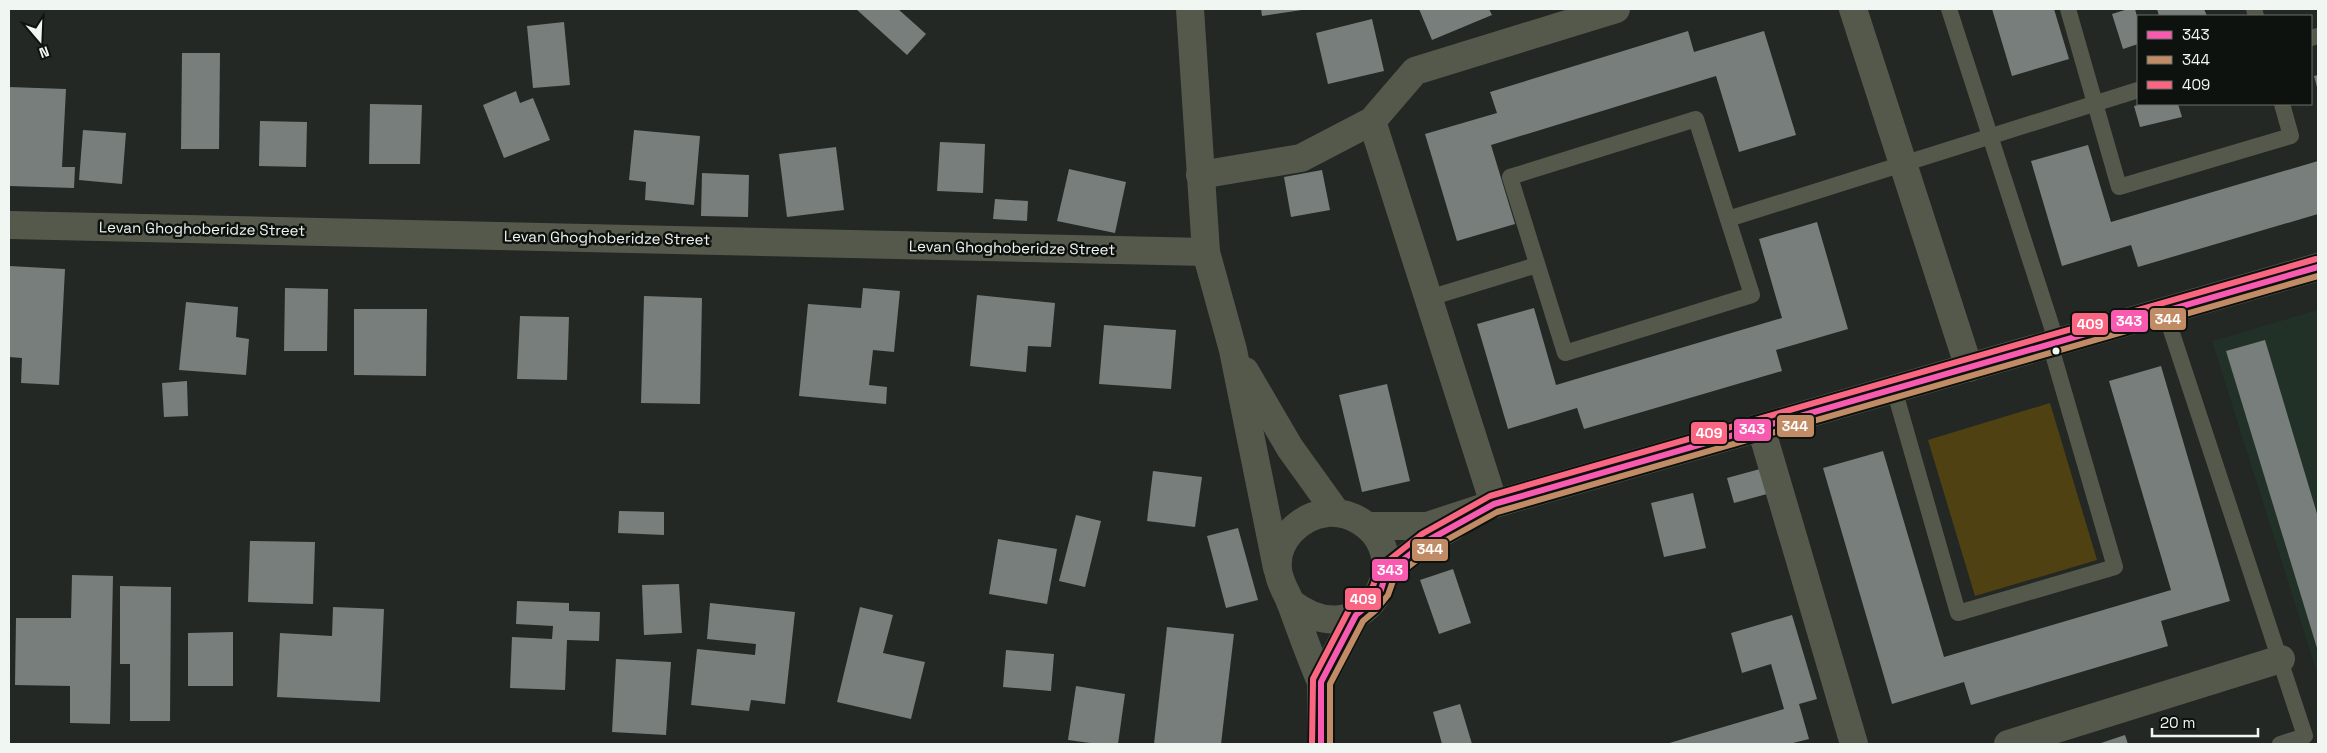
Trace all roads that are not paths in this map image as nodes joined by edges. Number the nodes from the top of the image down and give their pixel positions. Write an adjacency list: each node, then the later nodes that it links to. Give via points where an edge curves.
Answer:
1 (1190, 9): 12 (street)
2 (1616, 9): 9 (street, via 1415,71)
3 (1853, 9): 11 (street)
4 (1949, 9): 10 (lane)
5 (2068, 9): 7 (lane)
6 (2137, 90): 7 (lane)
7 (2095, 104): 8 (lane, via 2119,187 2292,136); 10 (lane)
8 (2282, 105)
9 (1372, 121): 12 (street, via 1301,158); 18 (street)
10 (1992, 136): 11 (lane); 20 (lane)
11 (1903, 164): 13 (lane); 22 (street)
12 (1200, 175): 15 (street)
13 (1728, 219): 16 (lane, via 1752,295 1565,353); 16 (lane, via 1696,119 1510,177)
14 (9, 225): 15 (street, Levan Ghoghoberidze Street)
15 (1206, 252): 21 (street)
16 (1538, 265): 18 (lane)
17 (2318, 267): 19 (street)
18 (1429, 298): 25 (street)
19 (2166, 312): 20 (street); 32 (lane)
20 (2053, 344): 22 (street); 23 (lane, via 2115,567 1967,611 1958,613)
21 (1233, 350): 26 (street, via 1290,448); 28 (street)
22 (1969, 368): 23 (street)
23 (1894, 390): 24 (street)
24 (1761, 428): 25 (street); 35 (street)
25 (1494, 504): 27 (street, via 1427,526); 29 (street, via 1427,541)
26 (1336, 512): 27 (street); 28 (street, via 1317,514 1301,521 1288,534 1280,550)
27 (1368, 526): 29 (street, via 1379,540 1385,556)
28 (1277, 568): 30 (street)
29 (1386, 573): 31 (street, via 1381,590)
30 (1290, 602): 31 (street, via 1321,620 1339,620); 33 (street)
31 (1356, 615): 33 (street)
32 (2281, 659): 36 (street); 37 (lane, via 2305,736)
33 (1321, 682): 34 (street)
34 (1321, 744)
35 (1854, 744)
36 (2008, 744)
37 (2280, 744)

